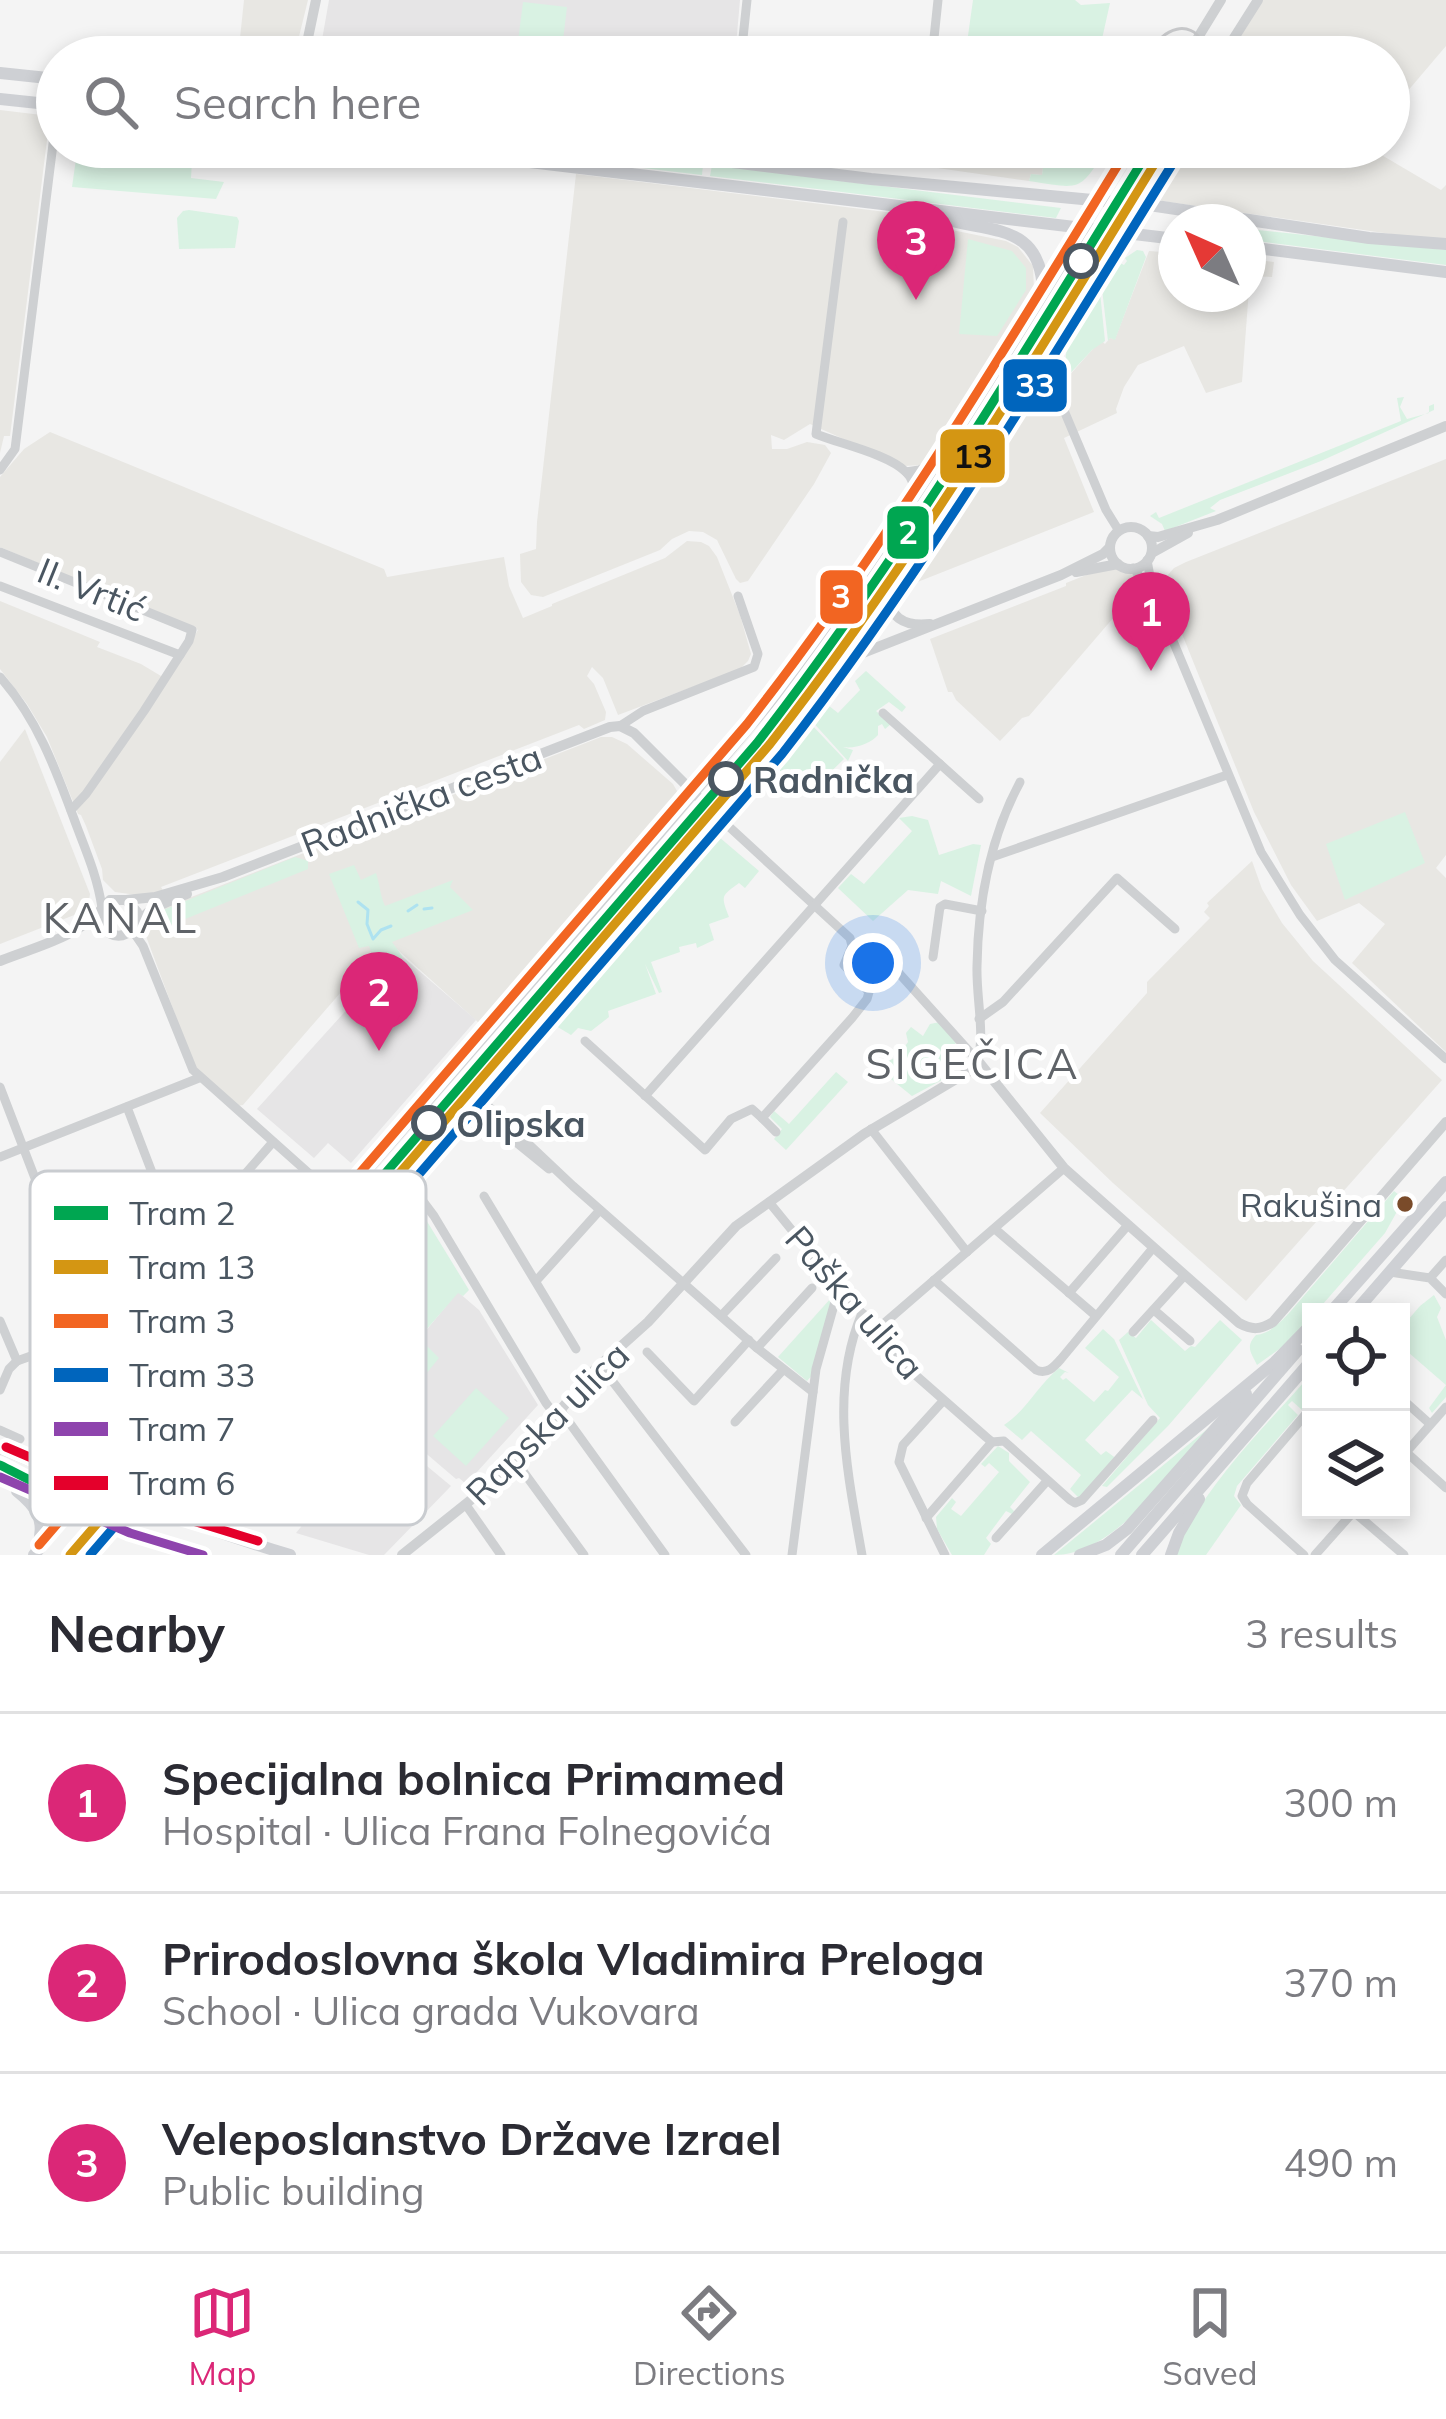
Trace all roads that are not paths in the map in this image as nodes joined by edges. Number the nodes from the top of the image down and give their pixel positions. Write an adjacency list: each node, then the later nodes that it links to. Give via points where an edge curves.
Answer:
1 (316, 0): 6 (street)
2 (747, 0): 7 (street)
3 (938, 0): 8 (street)
4 (1221, 0): 9 (street)
5 (1258, 0): 10 (street)
6 (308, 36)
7 (743, 36)
8 (934, 36)
9 (1199, 36)
10 (1235, 36)
11 (0, 73): 12 (main road)
12 (36, 77)
13 (0, 98): 14 (main road)
14 (36, 104)
15 (50, 168): 34 (street, via 15,449)
16 (572, 168): 22 (main road)
17 (809, 168): 20 (main road)
18 (1119, 168): 20 (street)
19 (1154, 168): 21 (street)
20 (1099, 202): 21 (main road); 24 (main road)
21 (1132, 205): 25 (main road); 27 (main road)
22 (916, 208): 24 (main road); 30 (main road, via 1015,235 1038,263)
23 (843, 222): 35 (street, via 816,434)
24 (1084, 226): 25 (main road); 30 (main road)
25 (1117, 231): 26 (main road); 31 (main road)
26 (1158, 237)
27 (1446, 244)
28 (1266, 249): 29 (main road)
29 (1446, 272)
30 (1043, 296): 33 (main road)
31 (1012, 394): 38 (street, via 1040,387 1060,401); 47 (main road)
32 (1446, 426): 37 (street)
33 (942, 459): 35 (street); 36 (main road)
34 (0, 470)
35 (907, 472): 36 (street)
36 (917, 498): 59 (main road, via 824,636)
37 (1195, 527): 39 (street); 42 (street)
38 (1119, 531): 39 (street, via 1136,527); 40 (street)
39 (1148, 536): 42 (street)
40 (1110, 547): 43 (street); 45 (street)
41 (0, 552): 51 (street, II. Vrtić, via 192,630)
42 (1149, 557): 44 (street); 48 (street)
43 (1118, 564): 44 (street); 45 (street)
44 (1132, 568): 48 (street)
45 (1061, 575): 50 (street)
46 (0, 586): 51 (street)
47 (889, 589): 50 (street, via 890,610 902,621); 52 (main road)
48 (1153, 593): 57 (street)
49 (738, 596): 55 (street, Radnička cesta, via 758,654 754,667)
50 (945, 620): 52 (street)
51 (181, 655): 61 (street)
52 (824, 676): 62 (main road)
53 (0, 677): 61 (street, via 36,728)
54 (884, 713): 56 (street)
55 (620, 726): 59 (street); 65 (street, Radnička cesta)
56 (940, 764): 60 (street); 67 (street)
57 (1228, 775): 63 (street); 79 (street, via 1261,852 1320,943)
58 (1020, 782): 63 (street)
59 (694, 791): 62 (street); 99 (main road)
60 (979, 799)
61 (71, 810): 64 (street)
62 (712, 812): 67 (street); 82 (main road)
63 (992, 857): 69 (street)
64 (94, 872): 66 (street); 68 (street)
65 (223, 877): 66 (street, Radnička cesta); 70 (street, Radnička cesta, via 150,910)
66 (121, 899): 68 (street); 70 (street, via 136,912)
67 (814, 906): 84 (street); 87 (street, via 850,938 844,965 869,995)
68 (102, 909): 72 (street); 73 (street)
69 (982, 911): 75 (street, via 940,907); 77 (street)
70 (134, 926): 73 (street); 81 (street)
71 (1175, 929): 77 (street, via 1117,878)
72 (69, 934): 73 (street); 76 (street)
73 (110, 934)
74 (879, 951): 80 (street)
75 (933, 956)
76 (0, 961)
77 (979, 1018): 80 (street)
78 (585, 1041): 84 (street)
79 (1446, 1060)
80 (978, 1061): 89 (street, Rapska ulica); 94 (street)
81 (200, 1078): 86 (street); 91 (street)
82 (476, 1086): 85 (main road); 102 (street)
83 (0, 1087): 92 (street)
84 (645, 1096): 87 (street, via 705,1150 731,1119 752,1108)
85 (460, 1105): 100 (main road); 102 (street)
86 (127, 1107): 92 (street); 96 (street)
87 (762, 1118): 90 (street)
88 (1446, 1122): 115 (street, via 1264,1327 1239,1323)
89 (871, 1130): 104 (street, Rapska ulica); 111 (street)
90 (776, 1132)
91 (273, 1142): 97 (street); 98 (street)
92 (23, 1148): 93 (street); 95 (street)
93 (0, 1156)
94 (1064, 1168): 108 (street); 109 (street)
95 (32, 1171)
96 (151, 1171)
97 (248, 1171)
98 (306, 1171)
99 (366, 1171)
100 (402, 1171)
101 (1446, 1182): 124 (main road)
102 (573, 1186): 107 (street)
103 (484, 1196): 118 (street)
104 (769, 1202): 119 (street, Rapska ulica); 123 (street, Paška ulica)
105 (426, 1205): 153 (street)
106 (1446, 1208): 114 (main road)
107 (600, 1210): 118 (street); 119 (street)
108 (1128, 1226): 110 (street); 121 (street)
109 (995, 1229): 111 (street); 121 (street)
110 (1153, 1248): 115 (street); 130 (street)
111 (967, 1252): 117 (street)
112 (776, 1258): 129 (street, Paška ulica)
113 (1446, 1260): 116 (street)
114 (1390, 1272): 116 (street); 125 (main road)
115 (1185, 1275): 127 (street)
116 (1430, 1278): 122 (street)
117 (934, 1280): 130 (street, via 1040,1372); 132 (street)
118 (536, 1281): 139 (street)
119 (685, 1282): 129 (street); 144 (street, Rapska ulica)
120 (812, 1288): 136 (street, Paška ulica)
121 (1069, 1293): 130 (street)
122 (1445, 1293): 126 (street)
123 (843, 1294): 128 (street, Paška ulica); 148 (street)
124 (1336, 1303)
125 (1362, 1303)
126 (1446, 1308)
127 (1154, 1310): 133 (street); 135 (street)
128 (862, 1313): 132 (street, Paška ulica); 191 (street, via 844,1395 844,1450)
129 (722, 1316): 136 (street)
130 (1096, 1316)
131 (0, 1321): 138 (street)
132 (881, 1326): 149 (street, Paška ulica, via 904,1365)
133 (1133, 1332)
134 (1302, 1334): 143 (main road)
135 (1190, 1341)
136 (753, 1344): 140 (street, Rapska ulica, via 694,1400); 145 (street)
137 (1302, 1345): 195 (main road)
138 (5, 1346): 142 (street)
139 (576, 1349)
140 (647, 1352)
141 (30, 1356): 142 (street)
142 (17, 1361): 147 (street)
143 (1275, 1362): 193 (main road); 194 (main road, via 1127,1529)
144 (600, 1365): 153 (street, Rapska ulica); 189 (street)
145 (783, 1370): 148 (street); 155 (street)
146 (1302, 1371): 165 (main road)
147 (0, 1390)
148 (813, 1392): 190 (street)
149 (944, 1401): 159 (street, Paška ulica); 172 (street, Paška ulica, via 903,1445 899,1462)
150 (1410, 1406): 156 (street)
151 (1446, 1407): 156 (street)
152 (1308, 1411): 198 (street, via 1242,1496)
153 (559, 1413): 164 (street, Rapska ulica); 188 (street)
154 (1153, 1420): 167 (street, via 1082,1500)
155 (735, 1422)
156 (1430, 1424): 161 (street)
157 (0, 1430): 158 (street)
158 (20, 1439)
159 (992, 1442): 167 (street, Paška ulica, via 1004,1441); 172 (street)
160 (0, 1448): 162 (main road)
161 (1410, 1448)
162 (30, 1460)
163 (1410, 1460): 168 (street)
164 (517, 1462): 171 (street, Rapska ulica); 187 (street)
165 (1222, 1462): 196 (main road); 197 (main road)
166 (1, 1479): 169 (main road); 170 (main road)
167 (1047, 1481): 180 (street)
168 (1446, 1488)
169 (30, 1492)
170 (30, 1502)
171 (466, 1505): 185 (street, Rapska ulica); 186 (street)
172 (926, 1518): 192 (street)
173 (1347, 1519): 199 (street)
174 (1363, 1519): 200 (street)
175 (40, 1525): 181 (main road)
176 (59, 1525): 181 (main road)
177 (98, 1525): 182 (main road)
178 (109, 1525): 183 (main road)
179 (197, 1525): 184 (main road)
180 (996, 1538)
181 (33, 1555)
182 (73, 1555)
183 (203, 1555)
184 (290, 1555)
185 (402, 1555)
186 (501, 1555)
187 (584, 1555)
188 (665, 1555)
189 (746, 1555)
190 (792, 1555)
191 (862, 1555)
192 (945, 1555)
193 (1042, 1555)
194 (1080, 1555)
195 (1121, 1555)
196 (1142, 1555)
197 (1171, 1555)
198 (1304, 1555)
199 (1316, 1555)
200 (1404, 1555)

